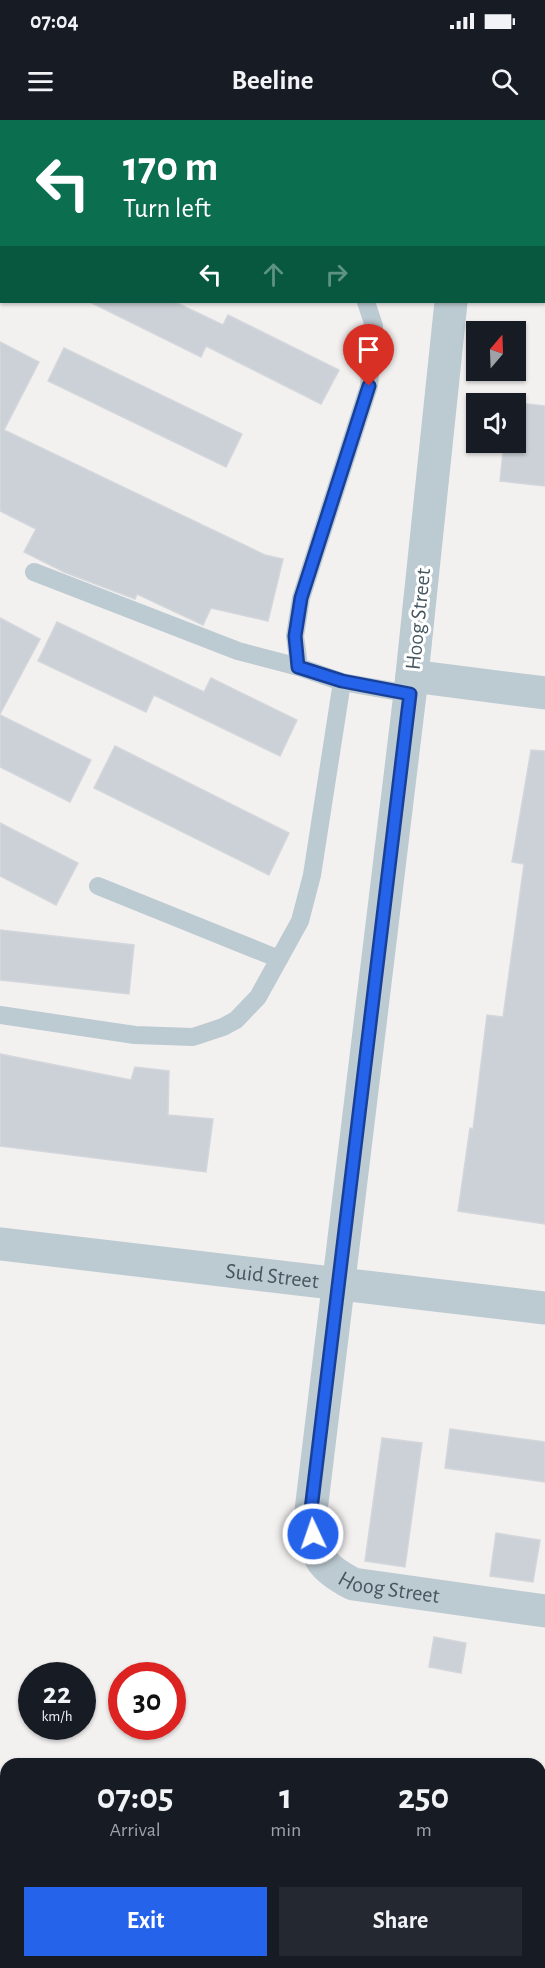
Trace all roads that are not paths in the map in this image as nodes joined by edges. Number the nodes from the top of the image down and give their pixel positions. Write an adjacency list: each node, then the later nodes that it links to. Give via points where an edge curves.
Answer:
1 (366, 303): 4 (lane, via 374,326 369,386 301,598 295,636)
2 (452, 303): 6 (street, Hoog Street)
3 (34, 572): 4 (lane, via 238,651)
4 (298, 667): 5 (lane)
5 (342, 681): 6 (lane); 9 (lane, via 312,876 300,921)
6 (411, 685): 7 (street); 12 (street, Hoog Street)
7 (545, 693)
8 (98, 886): 9 (lane)
9 (279, 959): 10 (lane, via 258,997 236,1020 193,1037 135,1035)
10 (0, 1015)
11 (0, 1244): 12 (street, Suid Street)
12 (339, 1284): 13 (street, Suid Street); 14 (street, Hoog Street, via 310,1518 323,1562 332,1573 353,1584)
13 (545, 1308)
14 (545, 1611)

